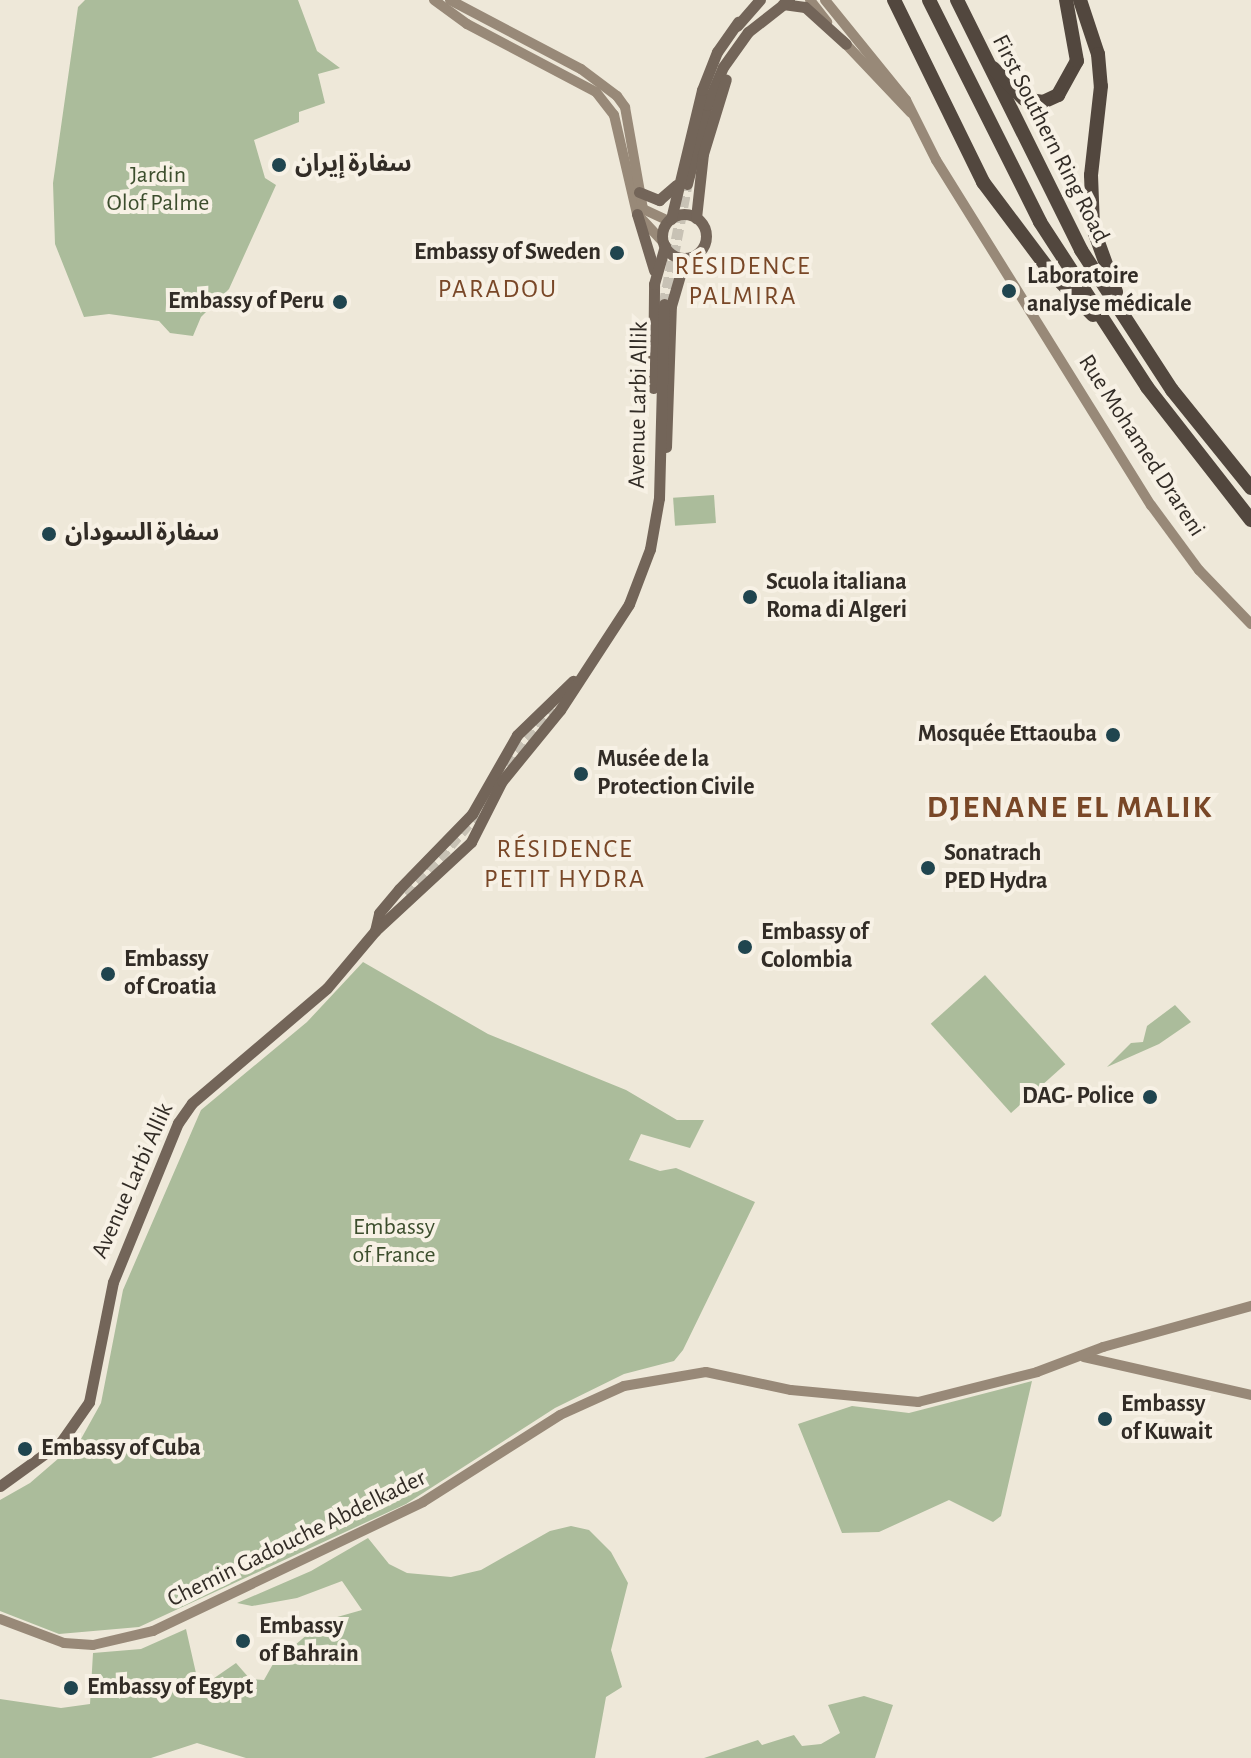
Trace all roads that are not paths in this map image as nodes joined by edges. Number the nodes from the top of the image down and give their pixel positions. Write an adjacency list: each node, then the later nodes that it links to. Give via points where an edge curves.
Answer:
1 (434, 0): 20 (street, via 467,24 596,92 614,115)
2 (450, 0): 19 (street, via 581,69 617,96 625,107)
3 (760, 0): 12 (main road)
4 (810, 0): 14 (street)
5 (825, 0): 17 (street)
6 (894, 0): 28 (highway, via 983,182 1049,270)
7 (929, 0): 28 (highway, First Southern Ring Road, via 1009,169)
8 (957, 0): 15 (highway, First Southern Ring Road)
9 (1066, 0): 15 (highway, via 1076,30 1077,61 1058,95 1036,103 1017,96)
10 (1080, 0): 27 (highway, via 1100,71 1091,175 1093,228)
11 (786, 2): 13 (main road); 14 (main road, via 805,7)
12 (738, 22): 16 (main road); 18 (main road, via 709,69)
13 (748, 32): 16 (main road, via 723,67); 21 (main road, via 706,140)
14 (846, 44): 17 (street)
15 (981, 52): 27 (highway, First Southern Ring Road, via 1064,220)
16 (707, 105): 18 (main road)
17 (912, 114): 33 (street, Rue Mohamed Drareni, via 1151,505 1199,570)
18 (682, 184): 19 (main road, via 659,200); 22 (main road)
19 (639, 192): 22 (street, via 645,212)
20 (635, 209): 23 (street); 25 (main road, via 653,259)
21 (696, 218): 22 (main road, via 683,214); 24 (main road, via 705,240 697,253)
22 (670, 220): 23 (main road)
23 (664, 244): 24 (main road); 25 (main road)
24 (685, 258): 30 (main road, via 671,306 670,419)
25 (654, 284): 29 (main road, via 651,364)
26 (664, 304): 29 (main road, Avenue Larbi Allik)
27 (1127, 322): 31 (highway, First Southern Ring Road, via 1172,390)
28 (1115, 340): 32 (highway, First Southern Ring Road, via 1175,427)
29 (662, 449): 30 (main road, Avenue Larbi Allik)
30 (662, 467): 34 (main road, Avenue Larbi Allik, via 643,573 609,637)
31 (1251, 488)
32 (1251, 520)
33 (1251, 624)
34 (577, 678): 35 (main road, Avenue Larbi Allik, via 534,714); 36 (main road, Avenue Larbi Allik)
35 (508, 748): 36 (main road); 37 (main road, Avenue Larbi Allik, via 472,814 379,913)
36 (522, 760): 37 (main road, Avenue Larbi Allik, via 499,787 471,842)
37 (375, 931): 41 (main road, Avenue Larbi Allik, via 327,988 209,1084 178,1123 113,1282 89,1402 61,1442)
38 (1251, 1306): 39 (street, Chemin Gadouche Abdelkader)
39 (1082, 1356): 40 (street); 42 (street, Chemin Gadouche Abdelkader, via 978,1388 897,1403 851,1392 791,1390 706,1372 624,1386 560,1415 423,1502 153,1631 93,1645 64,1643)
40 (1251, 1395)
41 (0, 1486)
42 (0, 1619)

